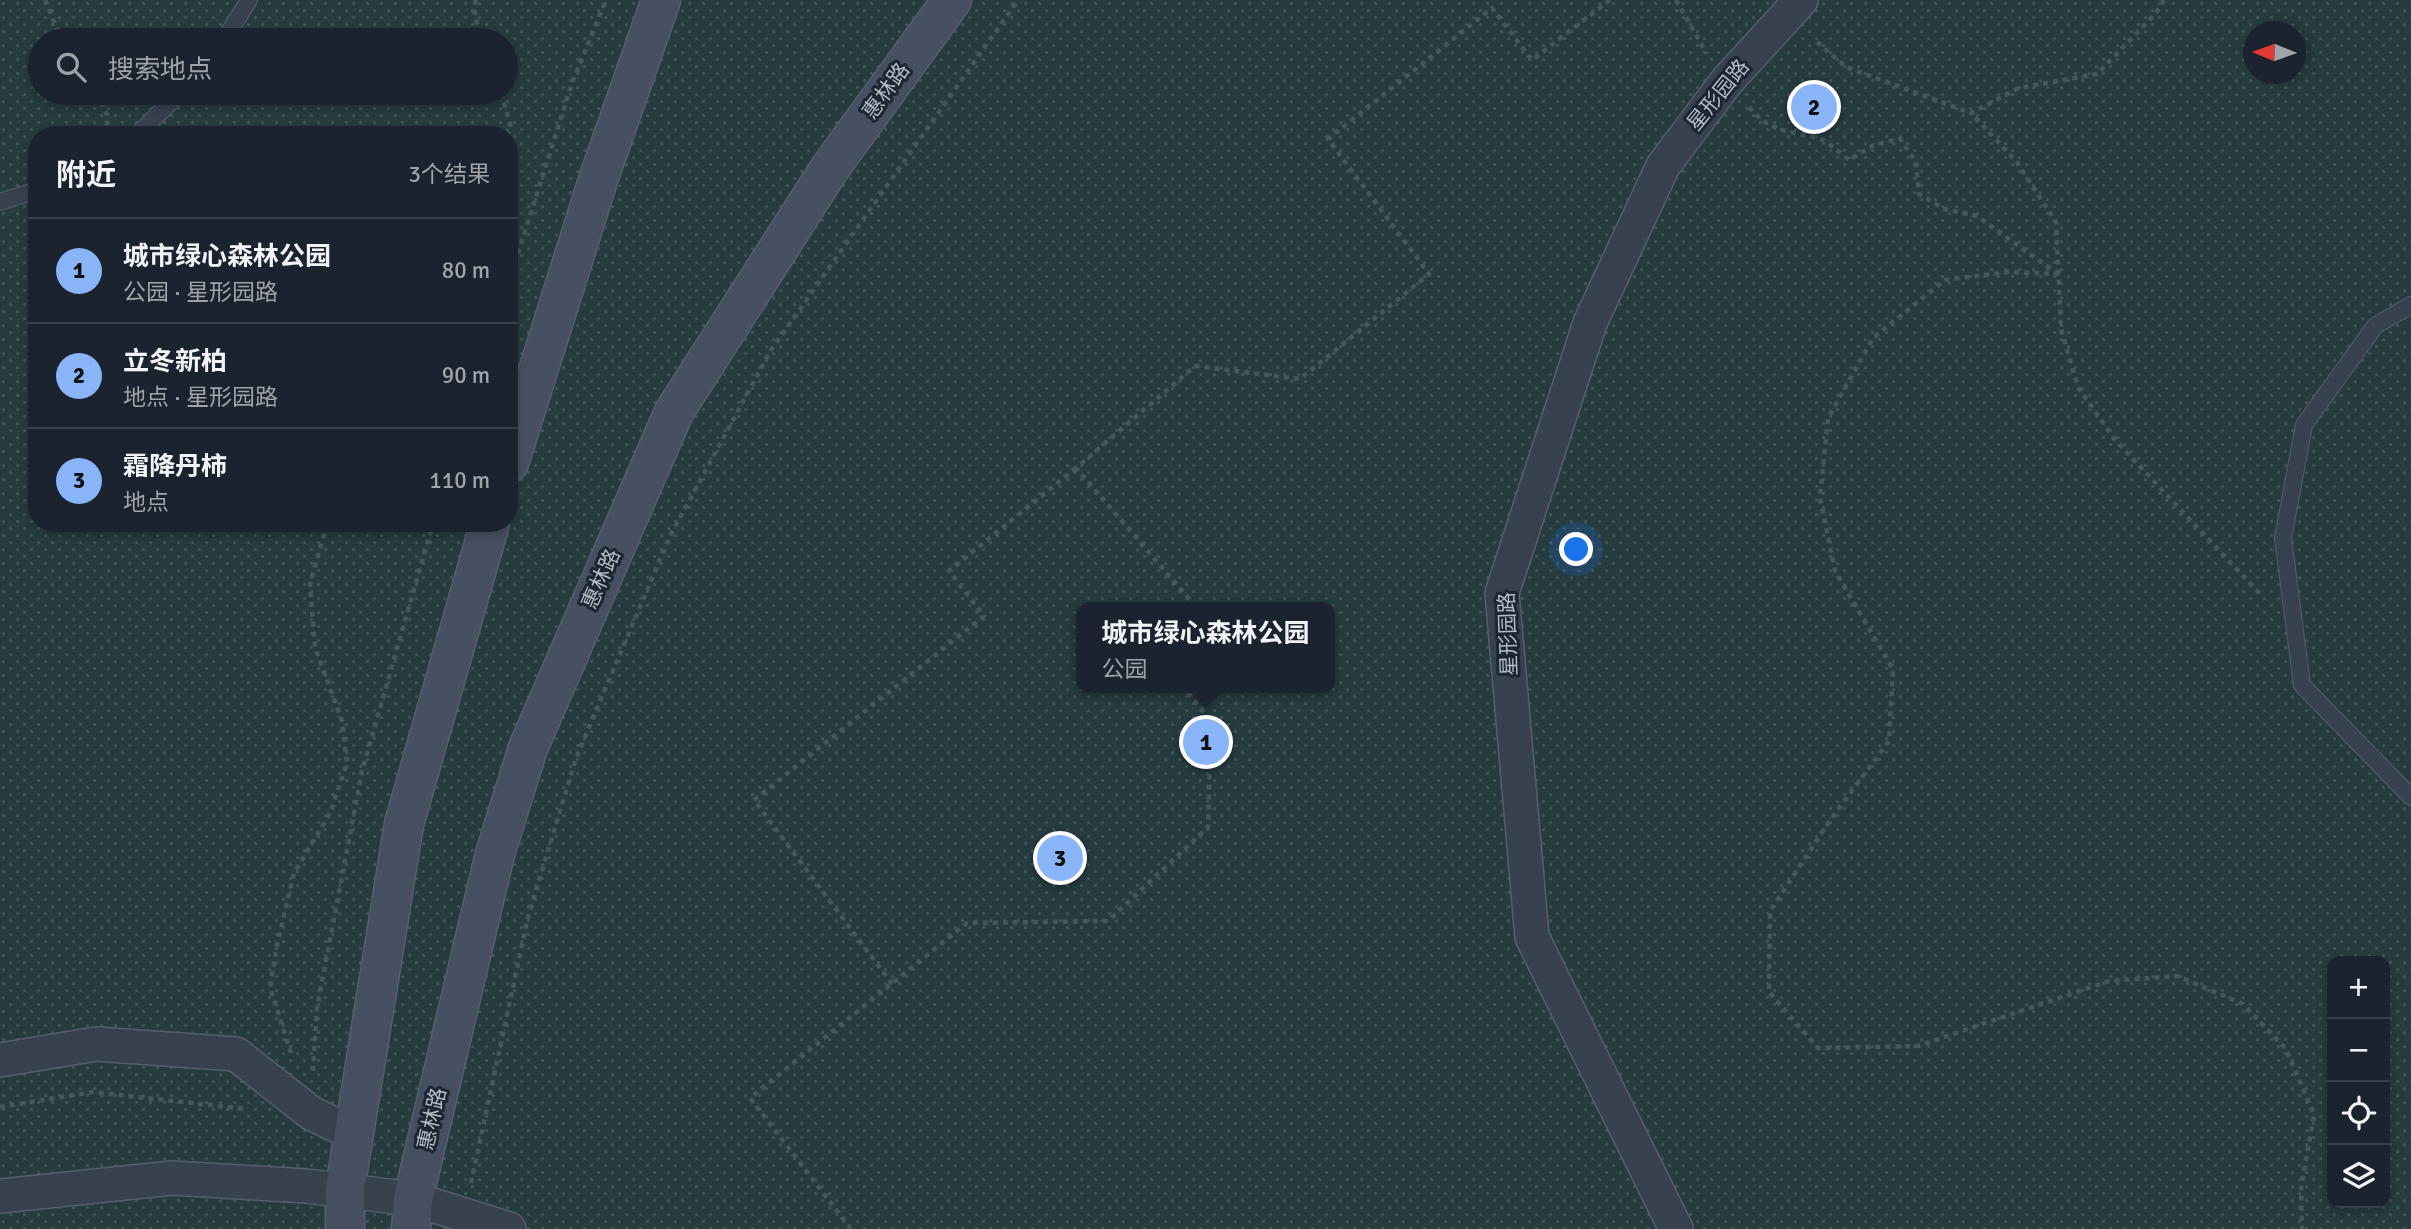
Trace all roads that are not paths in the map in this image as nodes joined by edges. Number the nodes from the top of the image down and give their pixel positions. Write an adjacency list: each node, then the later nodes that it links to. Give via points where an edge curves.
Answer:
1 (249, 0): 5 (lane)
2 (661, 0): 11 (main road, via 599,177)
3 (952, 0): 18 (main road, 惠林路, via 830,168 674,412 528,748 495,854)
4 (1801, 0): 21 (street, 星形园路, via 1727,81 1663,166 1590,323 1502,593 1532,937)
5 (232, 28)
6 (168, 105): 7 (lane)
7 (146, 126)
8 (28, 193): 9 (lane)
9 (0, 202)
10 (2411, 305): 13 (lane, via 2375,326 2304,425 2283,538 2302,685)
11 (518, 434)
12 (488, 532): 15 (main road, via 404,824)
13 (2411, 797)
14 (0, 1060): 15 (street, via 96,1044 236,1054 311,1113)
15 (354, 1134): 16 (main road)
16 (345, 1189): 17 (street, via 172,1178); 18 (street); 19 (main road)
17 (0, 1196)
18 (412, 1214): 20 (street, via 464,1215)
19 (345, 1229)
20 (509, 1229)
21 (1676, 1229)

